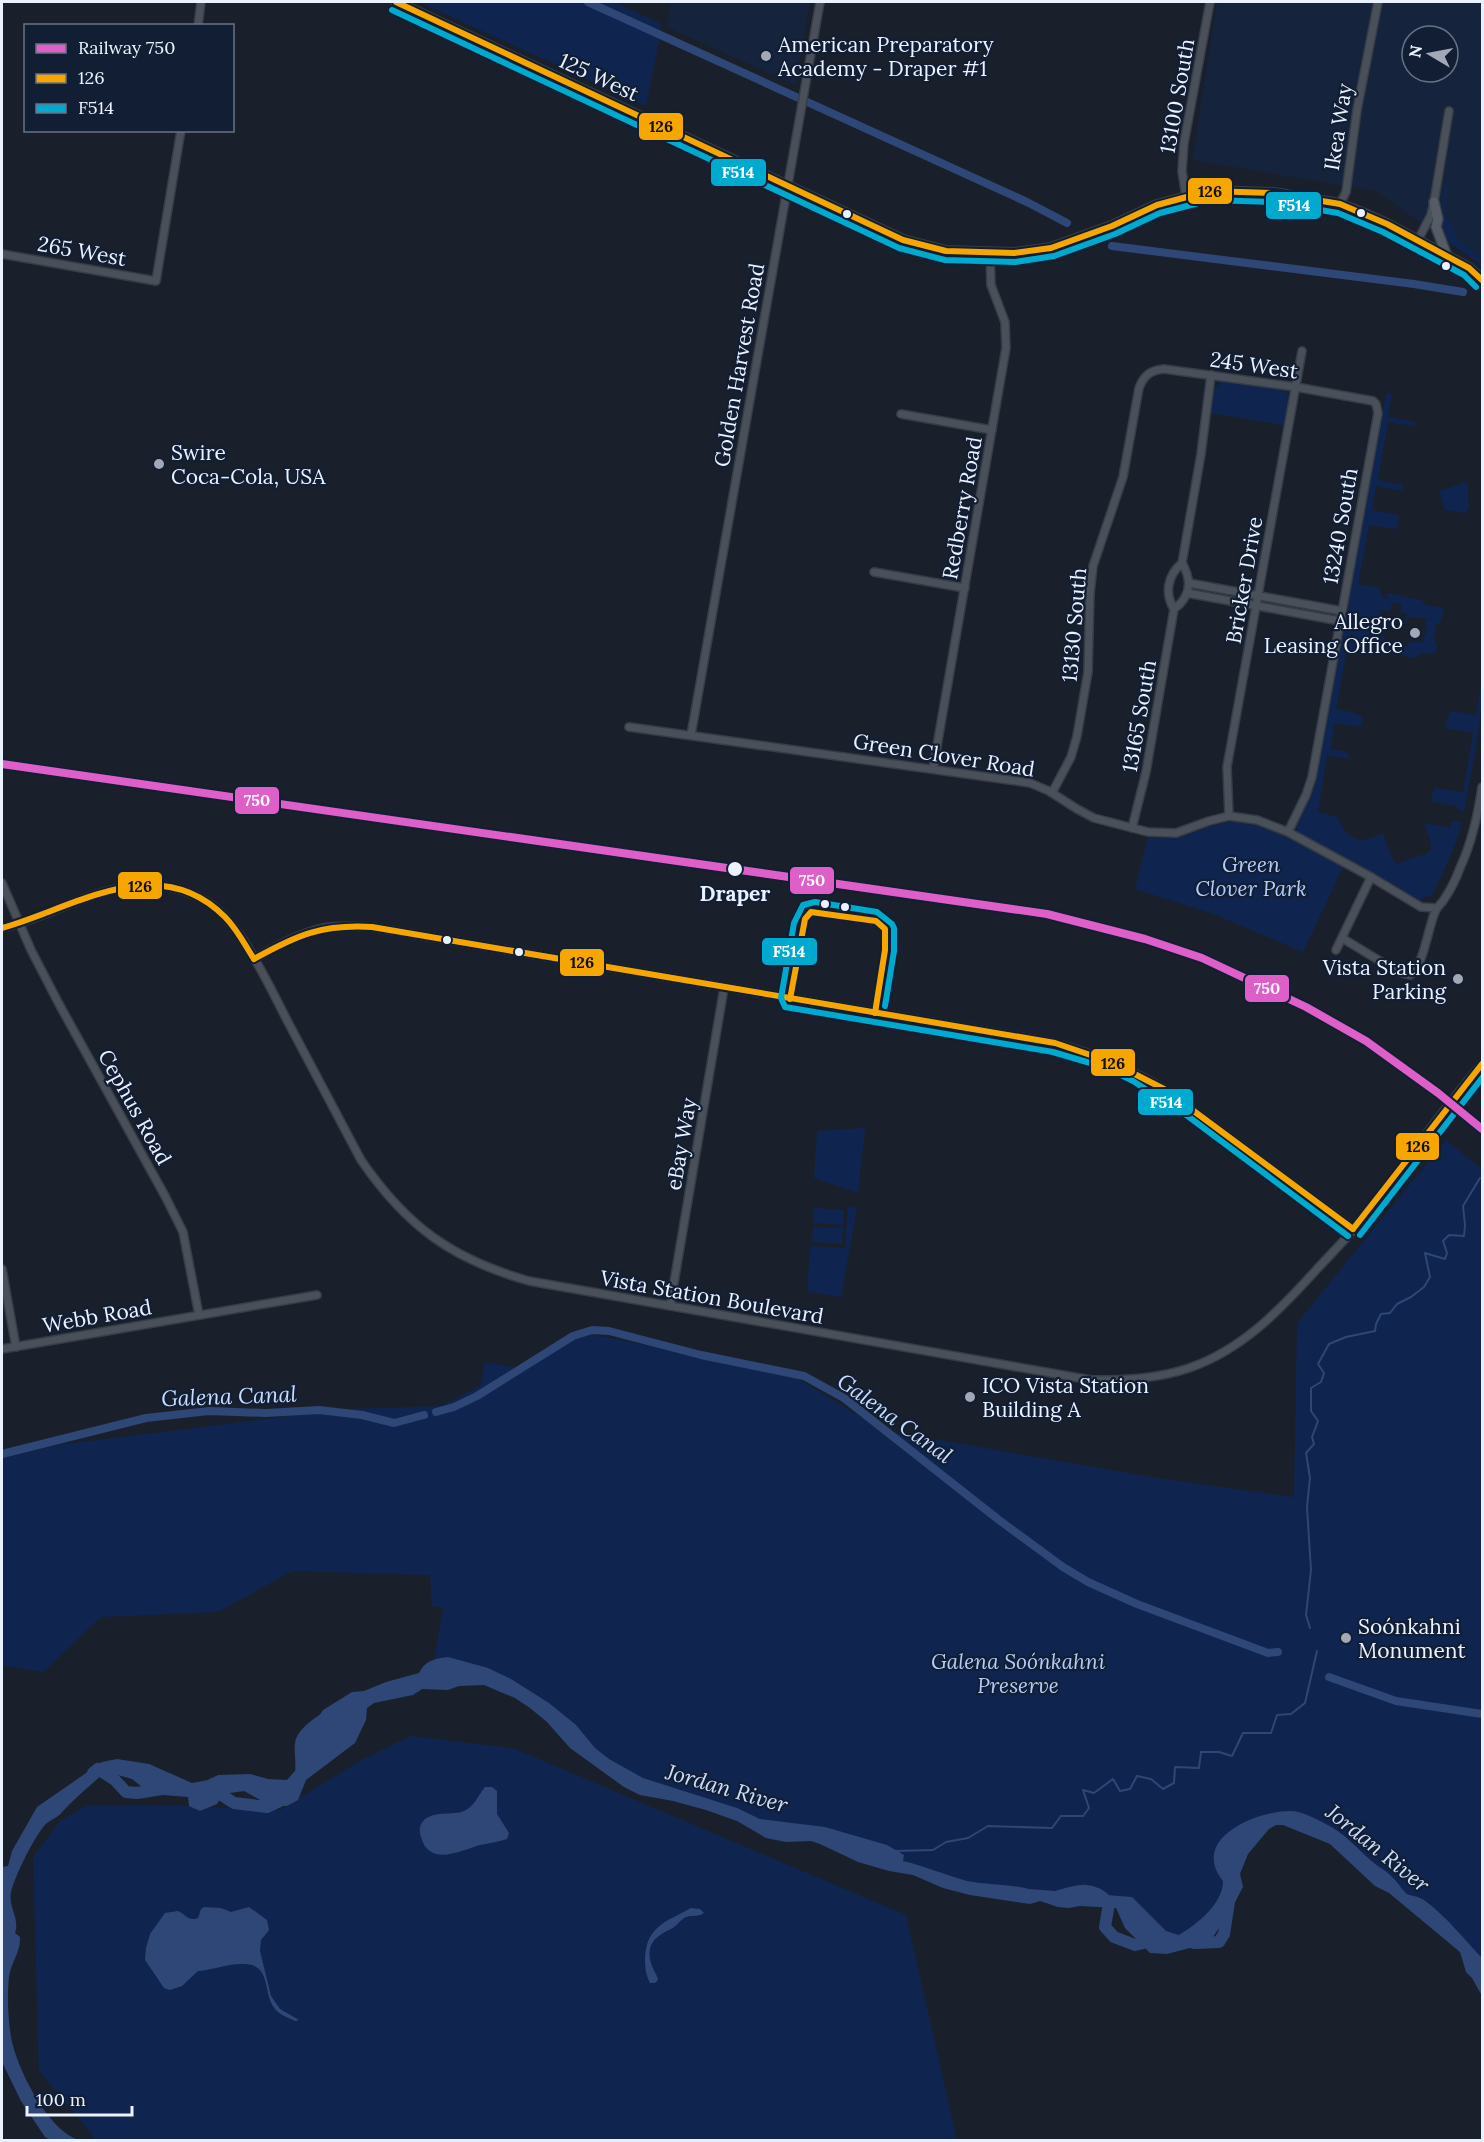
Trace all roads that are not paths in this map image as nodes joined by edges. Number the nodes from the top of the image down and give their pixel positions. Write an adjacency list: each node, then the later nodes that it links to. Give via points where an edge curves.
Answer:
1 (201, 2): 6 (street)
2 (396, 2): 9 (main road, 125 West)
3 (820, 2): 9 (street, Golden Harvest Road)
4 (1210, 2): 10 (street, 13100 South, via 1184,143 1182,171)
5 (1378, 2): 12 (street, Ikea Way, via 1346,192)
6 (198, 24)
7 (1449, 111): 11 (street)
8 (181, 132): 15 (street, 265 West, via 156,281)
9 (788, 186): 14 (main road, 125 West, via 903,240 946,251); 36 (street, Golden Harvest Road)
10 (1186, 197): 12 (main road, 125 West, via 1209,191 1274,193); 14 (main road, 125 West, via 1051,248)
11 (1434, 202): 13 (street); 16 (main road, via 1436,227)
12 (1340, 204): 13 (main road)
13 (1418, 240): 16 (main road)
14 (990, 253): 24 (street, Redberry Road, via 991,285 1003,314 1006,339)
15 (2, 254)
16 (1447, 256): 17 (main road)
17 (1482, 280)
18 (1302, 351): 20 (street, Bricker Drive)
19 (1211, 375): 20 (street, 245 West); 21 (street, 245 West, via 1155,370 1142,380); 25 (street, 13165 South)
20 (1296, 387): 22 (street, 245 West); 30 (street, Bricker Drive)
21 (1139, 388): 39 (street, 13130 South, via 1123,477 1092,572 1089,672 1077,736)
22 (1373, 401): 33 (street, 13240 South, via 1378,413)
23 (901, 414): 24 (street)
24 (992, 430): 28 (street, Redberry Road)
25 (1182, 563): 27 (street, 13165 South); 32 (street, 13165 South, via 1172,574 1168,587)
26 (874, 572): 28 (street)
27 (1189, 583): 29 (street, 13165 South); 30 (street)
28 (965, 588): 37 (street, Redberry Road)
29 (1187, 593): 31 (street); 32 (street, 13165 South)
30 (1258, 596): 31 (street, Bricker Drive); 33 (street)
31 (1256, 606): 34 (street); 40 (street, Bricker Drive, via 1227,767)
32 (1174, 609): 41 (street, 13165 South, via 1146,772)
33 (1342, 611): 34 (street, 13240 South)
34 (1340, 621): 42 (street, 13240 South, via 1310,786)
35 (629, 728): 36 (street, Green Clover Road)
36 (691, 735): 37 (street, Green Clover Road)
37 (933, 769): 39 (street, Green Clover Road, via 1030,783)
38 (1482, 787): 45 (street, via 1463,860 1443,902)
39 (1052, 793): 41 (street, Green Clover Road, via 1085,814)
40 (1229, 816): 41 (street, Green Clover Road, via 1176,833); 42 (street, Green Clover Road, via 1257,820)
41 (1132, 828)
42 (1288, 832): 43 (street, Green Clover Road)
43 (1371, 876): 45 (street, Green Clover Road, via 1421,907); 48 (street)
44 (2, 883): 46 (street, Cephus Road)
45 (1436, 908): 48 (street, via 1419,967 1410,975 1398,972)
46 (20, 922): 47 (street, Vista Station Boulevard); 50 (street, Vista Station Boulevard, via 108,890 169,887 210,904 226,919); 57 (street, Cephus Road, via 59,1004 183,1232)
47 (2, 928)
48 (1342, 938): 49 (street)
49 (1336, 950)
50 (254, 959): 51 (street, via 324,928 372,927); 56 (street, Vista Station Boulevard, via 362,1160 414,1224 450,1249 509,1275)
51 (724, 988): 53 (street, via 1055,1043 1110,1060 1194,1110); 56 (street, eBay Way)
52 (1482, 1064): 53 (street, Vista Station Boulevard)
53 (1353, 1229): 56 (street, Vista Station Boulevard, via 1285,1305 1257,1330 1190,1368 1133,1380 1091,1380)
54 (2, 1269): 58 (street)
55 (317, 1295): 57 (street, Webb Road)
56 (670, 1306)
57 (199, 1316): 58 (street, Webb Road)
58 (16, 1347): 59 (street, Webb Road)
59 (2, 1349)

